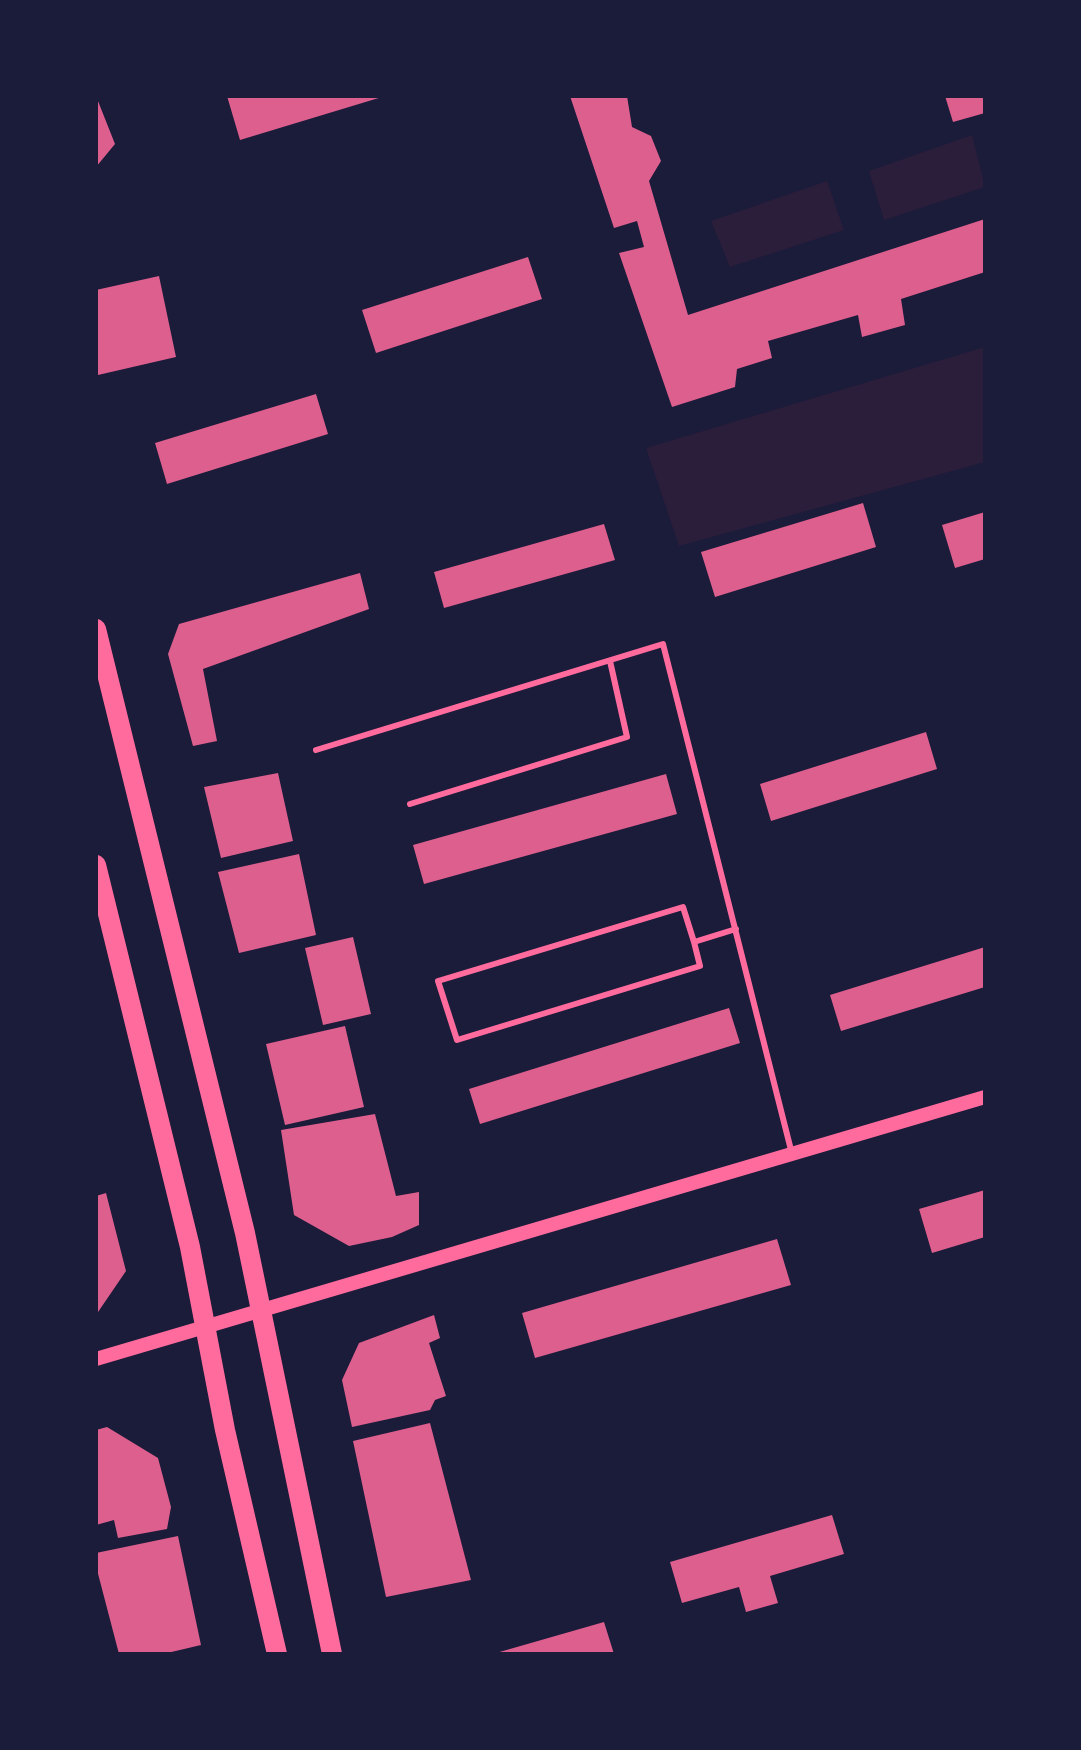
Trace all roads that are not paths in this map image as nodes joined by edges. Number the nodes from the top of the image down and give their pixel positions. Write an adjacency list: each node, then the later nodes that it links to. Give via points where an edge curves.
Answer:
1 (96, 629): 10 (main road)
2 (610, 661): 3 (lane); 4 (lane, via 627,737); 6 (lane, via 663,644)
3 (316, 750)
4 (410, 804)
5 (96, 865): 11 (main road)
6 (736, 929): 7 (lane); 9 (lane)
7 (694, 942): 7 (lane, via 700,966 457,1040 438,981 683,907)
8 (985, 1097): 9 (street)
9 (792, 1154): 10 (street)
10 (261, 1309): 11 (street); 14 (main road)
11 (206, 1326): 12 (street); 13 (main road)
12 (96, 1359)
13 (277, 1654)
14 (332, 1654)

